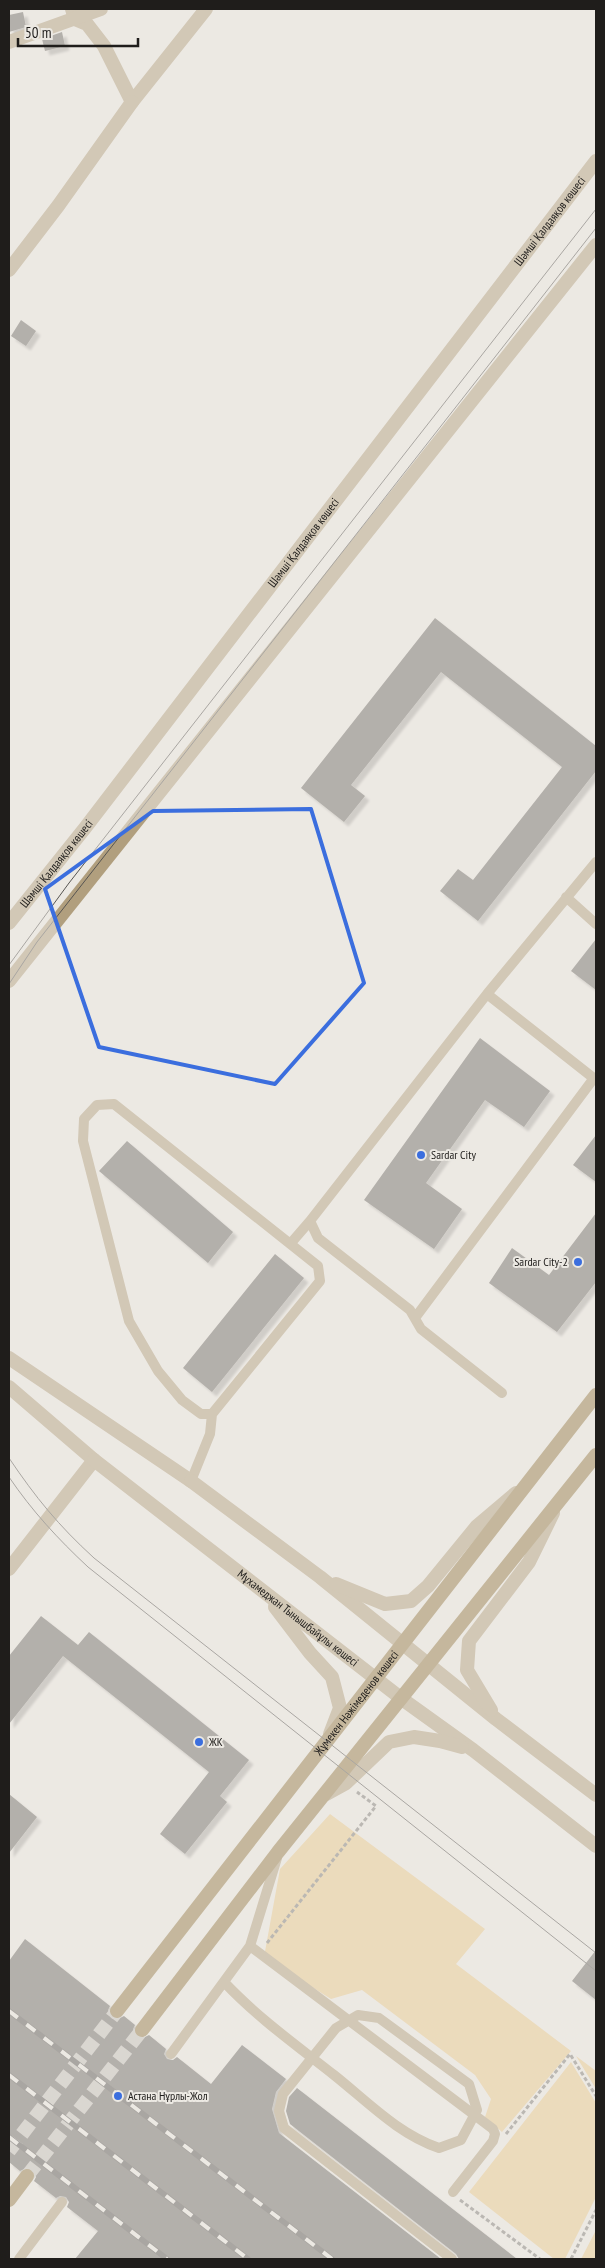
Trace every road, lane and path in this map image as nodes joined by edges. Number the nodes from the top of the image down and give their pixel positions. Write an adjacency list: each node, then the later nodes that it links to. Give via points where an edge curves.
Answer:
1 (101, 9): 3 (street)
2 (206, 9): 5 (street)
3 (73, 14): 4 (street); 5 (street, via 87,24 104,46)
4 (9, 42)
5 (132, 102): 8 (street)
6 (596, 161): 11 (street, Шәмші Қалдаяқов көшесі)
7 (596, 245): 13 (street)
8 (9, 270)
9 (595, 865): 10 (lane)
10 (566, 898): 12 (lane); 14 (lane)
11 (9, 923)
12 (596, 924)
13 (9, 981)
14 (487, 994): 15 (lane); 16 (lane)
15 (595, 1079): 18 (lane)
16 (310, 1221): 17 (lane); 18 (lane, via 318,1238 410,1310)
17 (291, 1243): 23 (lane, via 318,1266 320,1280); 23 (lane, via 114,1104 97,1105 84,1119 83,1141 128,1321 158,1371 182,1400 201,1414)
18 (415, 1318): 21 (lane, via 421,1329)
19 (9, 1358): 26 (street)
20 (9, 1387): 24 (street, Мұхамеджан Тынышбайұлы көшесі)
21 (502, 1393)
22 (596, 1395): 27 (main road, Жұмекен Нәжімеденов көшесі)
23 (212, 1414): 26 (lane, via 210,1434)
24 (94, 1460): 29 (street); 31 (street, Мұхамеджан Тынышбайұлы көшесі)
25 (595, 1460): 28 (main road)
26 (191, 1481): 30 (street)
27 (526, 1484): 30 (street, via 477,1526 428,1586 410,1601 384,1604); 32 (main road, Жұмекен Нәжімеденов көшесі)
28 (557, 1506): 33 (main road); 36 (street, via 529,1562 469,1641 467,1670)
29 (9, 1569)
30 (320, 1578): 32 (street)
31 (262, 1590): 34 (street, Мұхамеджан Тынышбайұлы көшесі); 37 (street, via 332,1677 340,1708)
32 (403, 1642): 33 (street); 34 (main road, Жұмекен Нәжімеденов көшесі)
33 (430, 1664): 35 (main road); 36 (street)
34 (375, 1678): 35 (street, Мұхамеджан Тынышбайұлы көшесі); 37 (main road, Жұмекен Нәжімеденов көшесі)
35 (402, 1699): 38 (street, Мұхамеджан Тынышбайұлы көшесі); 40 (main road)
36 (496, 1719): 41 (street)
37 (328, 1737): 47 (main road, Жұмекен Нәжімеденов көшесі)
38 (473, 1750): 39 (street, via 414,1737 389,1742); 42 (street, Мұхамеджан Тынышбайұлы көшесі)
39 (346, 1783): 40 (street); 45 (path, via 376,1806)
40 (326, 1794): 43 (main road)
41 (596, 1795)
42 (596, 1846)
43 (278, 1852): 44 (lane); 48 (main road)
44 (250, 1946): 45 (lane); 46 (lane)
45 (260, 1953): 53 (lane, via 492,2129 495,2134 493,2141)
46 (224, 1982): 49 (lane); 58 (lane, via 250,2009 336,2076 392,2124 424,2143 439,2148 461,2140 478,2110 469,2084 379,2018 358,2015 336,2028 283,2094 279,2111 284,2128)
47 (117, 2011)
48 (142, 2030)
49 (171, 2054)
50 (596, 2096): 51 (path, via 570,2054)
51 (504, 2137)
52 (27, 2176): 54 (main road)
53 (455, 2194): 59 (path)
54 (9, 2200)
55 (62, 2202): 57 (lane)
56 (596, 2210): 60 (path)
57 (20, 2259)
58 (452, 2259)
59 (540, 2259)
60 (571, 2259)

